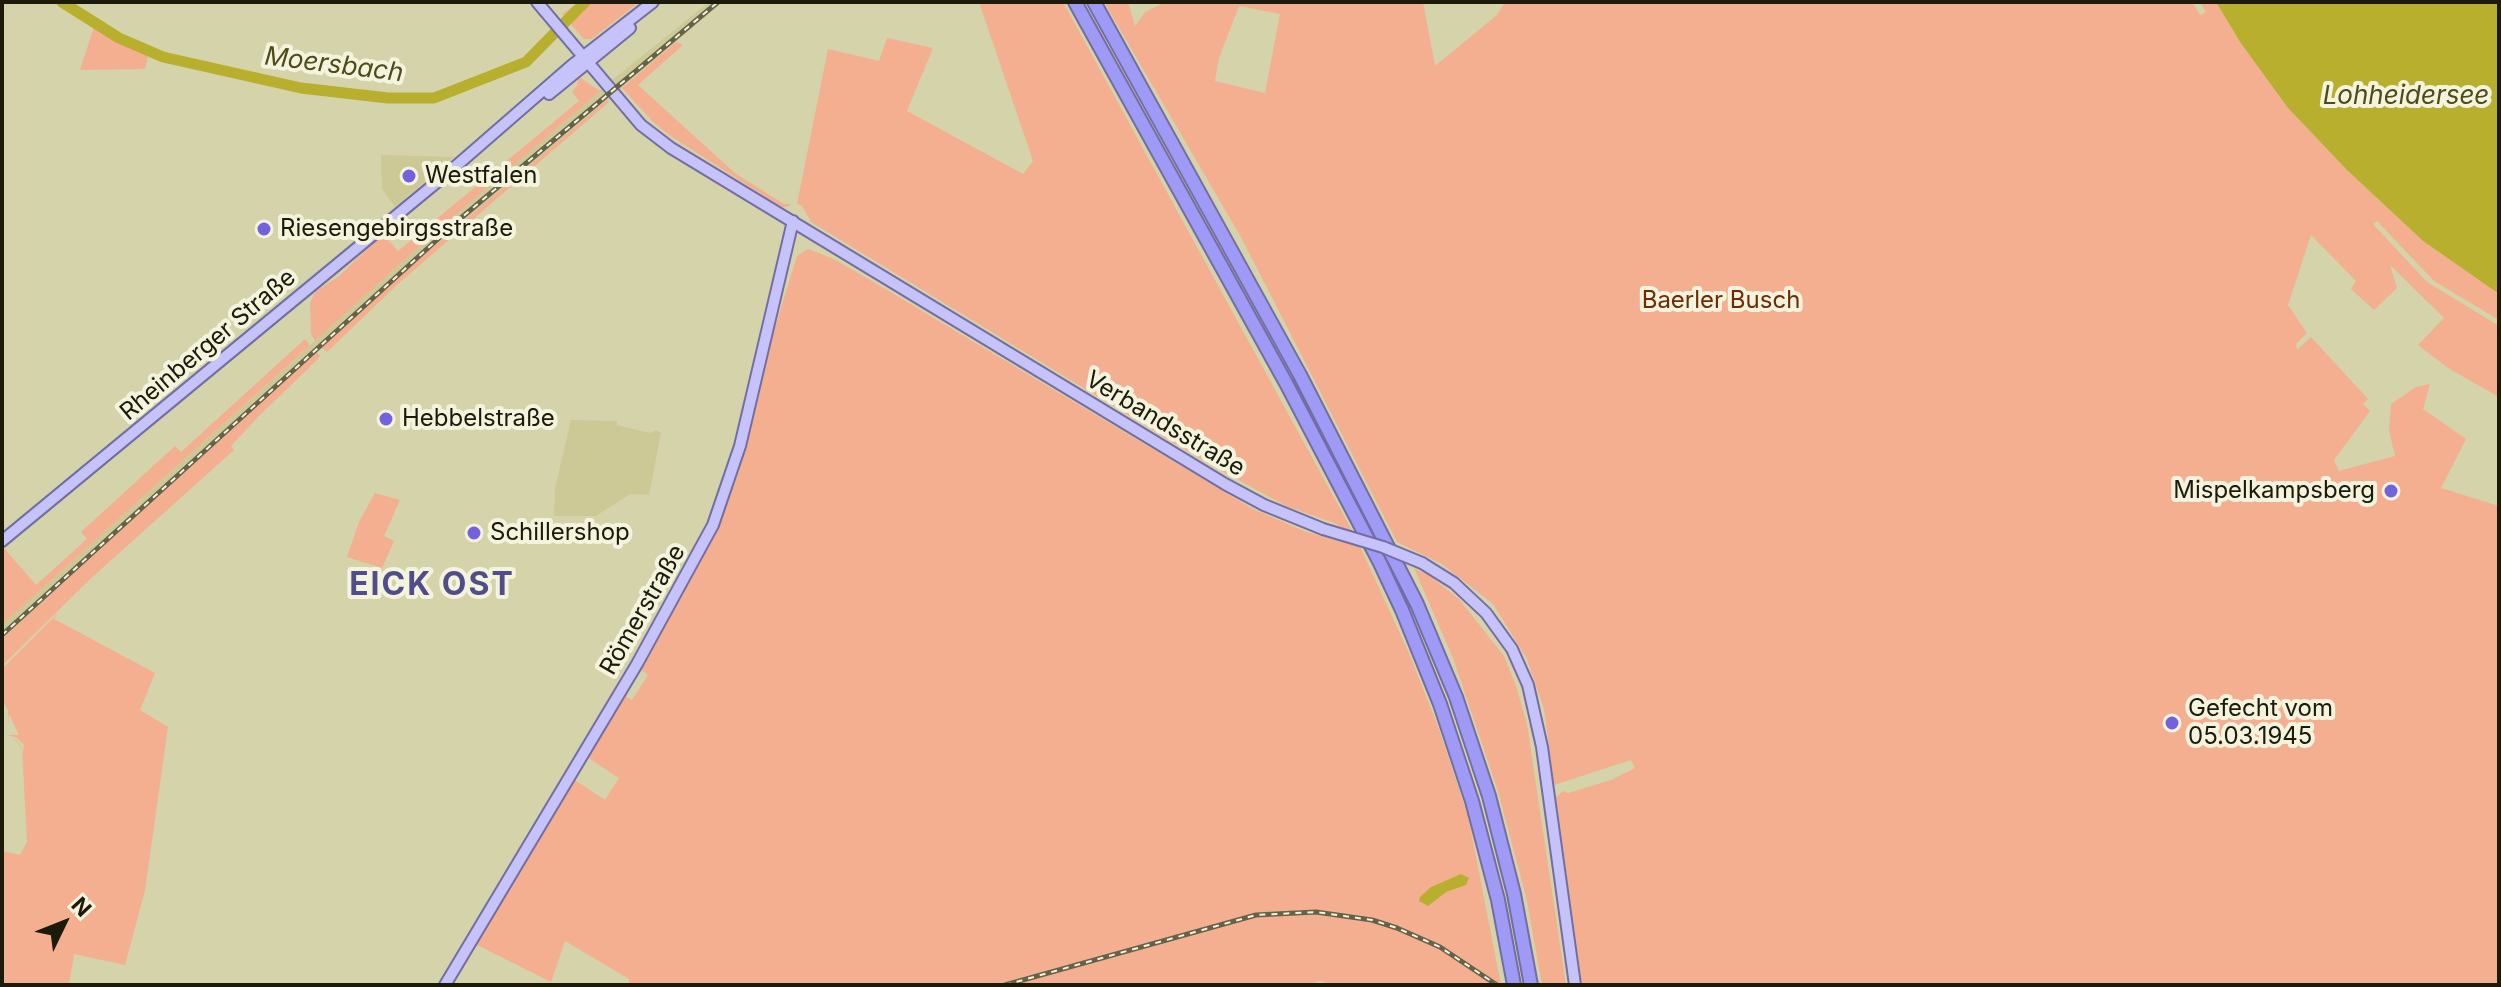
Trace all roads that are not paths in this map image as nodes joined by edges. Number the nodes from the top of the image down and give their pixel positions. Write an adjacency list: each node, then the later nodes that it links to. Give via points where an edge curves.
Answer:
1 (537, 2): 5 (main road, Verbandsstraße)
2 (655, 2): 5 (main road, Rheinberger Straße)
3 (1075, 2): 9 (highway, via 1334,473 1422,657 1472,801)
4 (1094, 2): 10 (highway, via 1354,476 1437,649 1489,796)
5 (584, 60): 6 (main road, Verbandsstraße, via 649,132); 7 (main road, Rheinberger Straße)
6 (793, 221): 8 (main road, Römerstraße, via 740,446 713,525 637,664); 11 (main road, Verbandsstraße, bridge, via 1225,484 1275,510 1422,563 1464,591 1512,649 1534,704)
7 (2, 541)
8 (445, 985)
9 (1514, 985)
10 (1531, 985)
11 (1575, 985)

